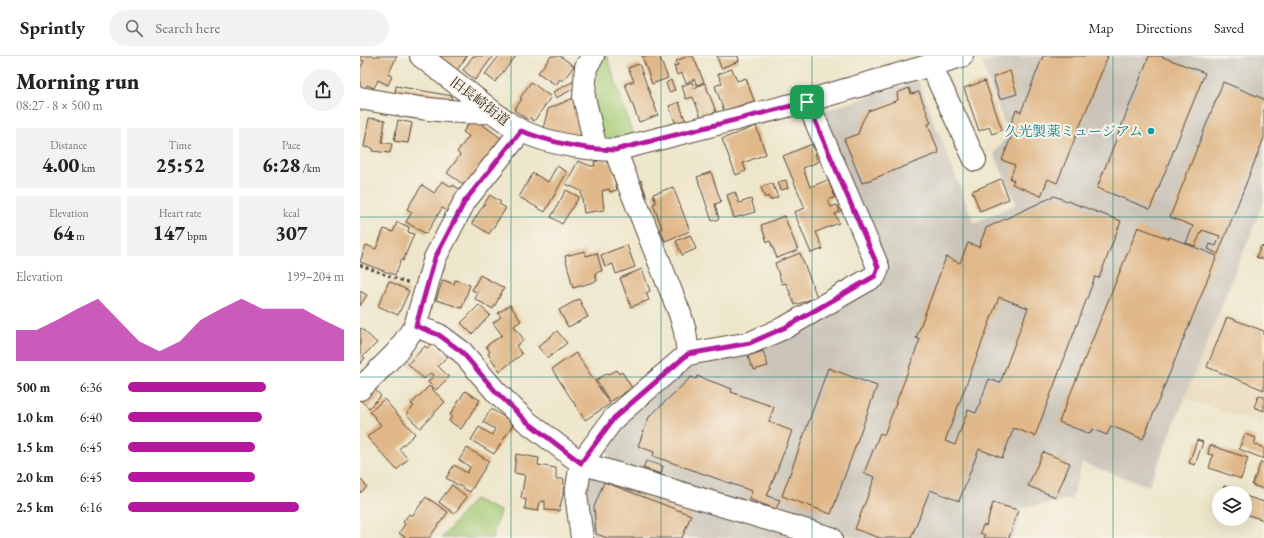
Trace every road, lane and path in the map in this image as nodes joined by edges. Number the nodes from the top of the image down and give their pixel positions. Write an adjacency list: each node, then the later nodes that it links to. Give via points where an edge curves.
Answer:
1 (421, 56): 7 (street, 旧長崎街道)
2 (593, 56): 9 (street, via 586,67 584,97)
3 (962, 56): 4 (street, 旧長崎街道)
4 (931, 65): 6 (street, 旧長崎街道); 10 (street)
5 (360, 98): 7 (street, via 436,111)
6 (807, 102): 9 (street, 旧長崎街道); 14 (street, via 878,267 875,276 786,327 750,343)
7 (493, 112): 8 (street, 旧長崎街道)
8 (521, 131): 9 (street, 旧長崎街道, via 569,146); 12 (street, via 465,201 435,258)
9 (606, 150): 14 (street, via 680,314)
10 (975, 160)
11 (360, 265): 12 (path)
12 (426, 290): 13 (street)
13 (416, 326): 15 (street, via 397,352); 16 (street, via 439,335 462,352 496,392 526,421)
14 (688, 354): 16 (street, via 614,418)
15 (360, 389)
16 (581, 463): 17 (street, via 576,494); 18 (street)
17 (582, 538)
18 (831, 538)

